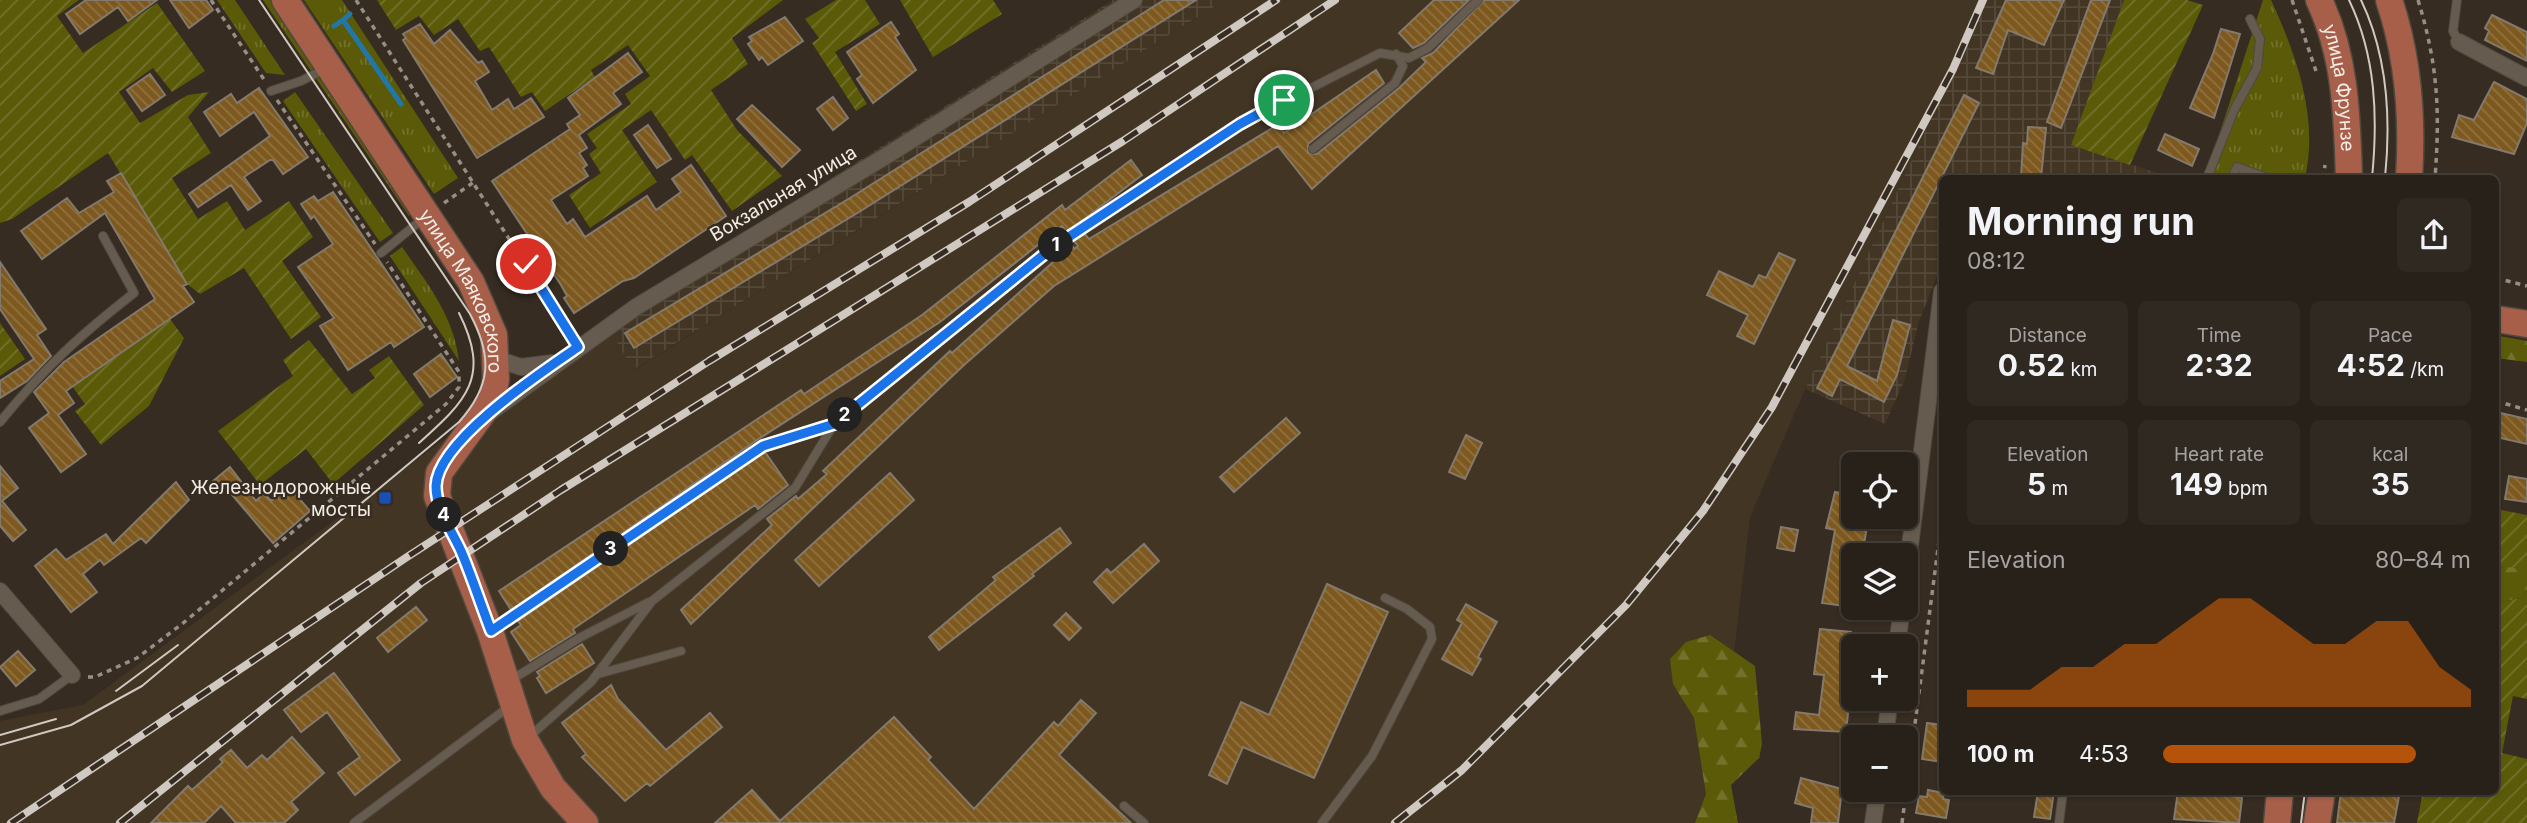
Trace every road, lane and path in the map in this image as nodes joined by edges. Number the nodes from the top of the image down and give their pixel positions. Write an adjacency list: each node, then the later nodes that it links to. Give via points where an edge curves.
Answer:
1 (211, 0): 17 (path)
2 (285, 0): 14 (main road, улица Маяковского)
3 (356, 0): 27 (path)
4 (1134, 0): 36 (street, Вокзальная улица)
5 (1478, 0): 13 (lane, via 1428,48 1409,58)
6 (2292, 0): 15 (path)
7 (2319, 0): 24 (main road, улица Фрунзе, via 2339,55 2347,106)
8 (2389, 0): 25 (main road, via 2407,67)
9 (2418, 0): 26 (path, via 2437,83 2440,117)
10 (2457, 0): 12 (lane, via 2453,31)
11 (2250, 19): 21 (lane, via 2260,39 2257,68)
12 (2459, 42): 16 (street)
13 (1396, 54): 18 (lane, via 1402,66 1395,83); 42 (lane, via 1380,52 1240,124 1052,248)
14 (329, 66): 17 (lane); 28 (main road, улица Маяковского)
15 (2318, 76)
16 (2527, 78)
17 (271, 91): 30 (path)
18 (1313, 149)
19 (2327, 156): 23 (path)
20 (2234, 173): 22 (lane, via 2237,167)
21 (2208, 175)
22 (2259, 175)
23 (2324, 175)
24 (2349, 175)
25 (2409, 175)
26 (2435, 175)
27 (474, 182): 28 (path); 36 (path)
28 (428, 214): 30 (lane); 37 (main road, улица Маяковского, via 484,308)
29 (103, 236): 41 (lane, via 134,293 44,369)
30 (381, 253): 52 (path, via 458,372 459,387 446,404 297,530 137,659 95,677)
31 (2499, 279): 32 (path)
32 (2527, 286)
33 (1939, 315): 45 (street)
34 (2499, 319): 35 (main road)
35 (2527, 324)
36 (578, 347): 38 (street, Вокзальная улица)
37 (497, 359): 38 (street, via 534,367); 43 (main road, улица Маяковского, via 492,400)
38 (557, 362): 43 (street, Вокзальная улица, via 488,413)
39 (2499, 402): 40 (path)
40 (2527, 410)
41 (0, 422)
42 (834, 424): 48 (lane, via 794,488); 49 (lane, via 763,446)
43 (465, 436): 49 (main road, улица Маяковского, via 439,474 437,496)
44 (1939, 541): 66 (path)
45 (1910, 543)
46 (0, 591): 52 (street)
47 (1385, 598): 64 (lane, via 1430,627 1432,639 1372,756)
48 (652, 601): 51 (lane); 53 (lane, via 581,637)
49 (491, 631): 53 (main road, улица Маяковского)
50 (681, 651): 51 (lane)
51 (598, 674): 55 (lane)
52 (72, 675): 54 (lane, via 39,699)
53 (509, 694): 55 (main road, улица Маяковского); 61 (lane)
54 (0, 711)
55 (525, 740): 62 (main road, улица Маяковского, via 553,788)
56 (2062, 795): 67 (lane)
57 (2280, 795): 68 (main road)
58 (2321, 795): 69 (main road)
59 (1876, 802): 65 (street)
60 (1124, 806): 63 (lane)
61 (354, 823)
62 (585, 823)
63 (1144, 823)
64 (1322, 823)
65 (1873, 823)
66 (1902, 823)
67 (2059, 823)
68 (2277, 823)
69 (2317, 823)

